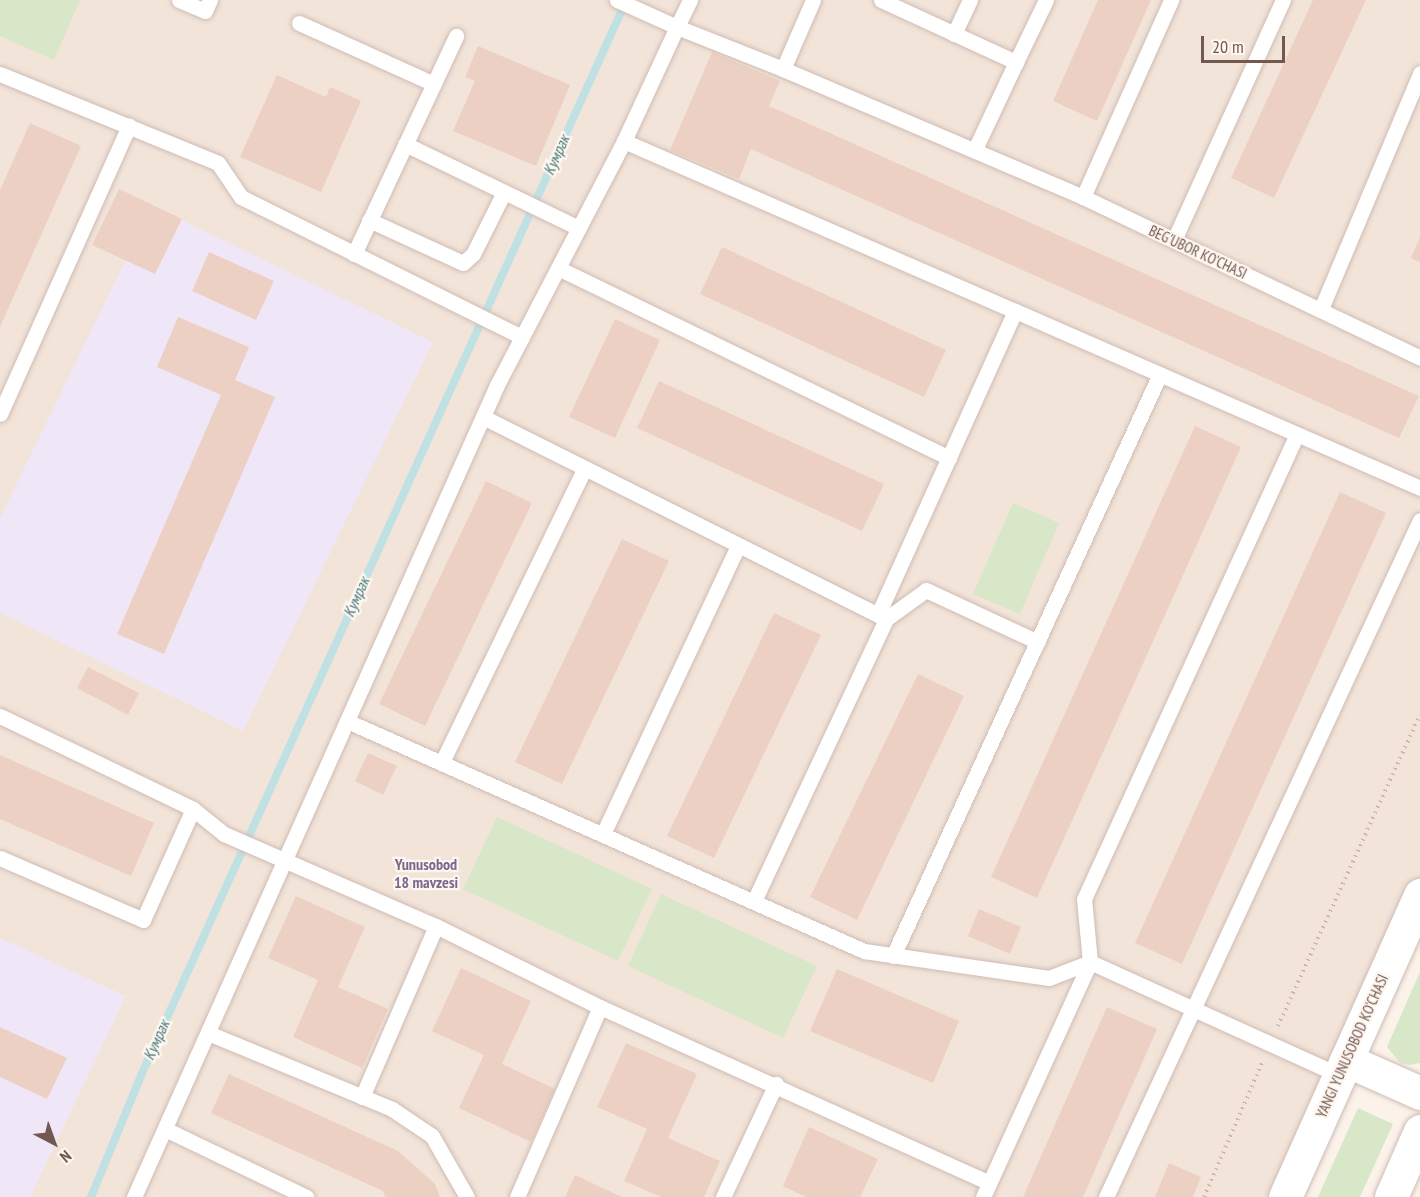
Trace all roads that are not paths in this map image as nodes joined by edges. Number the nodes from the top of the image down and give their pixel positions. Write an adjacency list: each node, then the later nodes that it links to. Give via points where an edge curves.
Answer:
1 (179, 0): 2 (lane, via 205,12)
2 (210, 0)
3 (617, 0): 12 (lane, BEG'UBOR KO'CHASI)
4 (690, 0): 12 (lane)
5 (813, 0): 16 (lane)
6 (881, 0): 13 (lane)
7 (969, 0): 13 (lane)
8 (1046, 0): 15 (lane)
9 (1171, 0): 25 (lane)
10 (1282, 0): 28 (lane)
11 (299, 23): 19 (lane)
12 (677, 27): 16 (lane, BEG'UBOR KO'CHASI); 21 (lane)
13 (954, 34): 15 (lane)
14 (456, 36): 19 (lane)
15 (1016, 62): 23 (lane)
16 (783, 69): 23 (lane, BEG'UBOR KO'CHASI)
17 (1420, 73): 31 (lane)
18 (0, 74): 20 (lane)
19 (434, 84): 22 (lane)
20 (129, 126): 29 (lane, via 218,163 241,197); 36 (lane)
21 (624, 141): 27 (lane); 32 (lane)
22 (405, 144): 24 (lane); 26 (lane)
23 (975, 149): 25 (lane, BEG'UBOR KO'CHASI)
24 (504, 192): 26 (lane, via 473,254 464,263); 27 (lane)
25 (1083, 197): 28 (lane, BEG'UBOR KO'CHASI)
26 (369, 220): 29 (lane)
27 (579, 228): 30 (lane)
28 (1174, 240): 31 (lane, BEG'UBOR KO'CHASI)
29 (354, 254): 33 (lane)
30 (558, 268): 33 (lane); 39 (lane)
31 (1321, 309): 34 (lane, BEG'UBOR KO'CHASI)
32 (1015, 310): 35 (lane); 39 (lane)
33 (522, 336): 37 (lane)
34 (1420, 358)
35 (1160, 374): 38 (lane); 45 (lane)
36 (0, 414)
37 (483, 417): 40 (lane); 47 (lane)
38 (1297, 434): 41 (lane); 57 (lane, via 1084,899)
39 (949, 458): 44 (lane)
40 (584, 470): 43 (lane); 48 (lane)
41 (1420, 488)
42 (1420, 520): 59 (lane)
43 (738, 546): 44 (lane); 50 (lane)
44 (882, 617): 45 (lane, via 926,590); 54 (lane)
45 (1038, 642): 56 (lane)
46 (0, 716): 49 (lane)
47 (347, 721): 48 (lane); 52 (lane)
48 (442, 762): 50 (lane)
49 (193, 809): 51 (lane, via 143,920); 52 (lane, via 224,834)
50 (603, 834): 54 (lane)
51 (0, 858)
52 (285, 861): 55 (lane); 60 (lane)
53 (1420, 895): 61 (main road, YANGI YUNUSOBOD KO'CHASI)
54 (754, 902): 56 (lane, via 864,951)
55 (436, 926): 58 (lane); 64 (lane)
56 (893, 956): 57 (lane, via 1049,978)
57 (1090, 962): 59 (lane); 67 (lane)
58 (600, 1006): 62 (lane); 71 (lane)
59 (1192, 1007): 61 (lane); 73 (lane)
60 (208, 1032): 64 (lane); 65 (lane)
61 (1342, 1068): 63 (main road); 74 (main road, YANGI YUNUSOBOD KO'CHASI)
62 (776, 1084): 67 (lane); 72 (lane)
63 (1420, 1093)
64 (362, 1097): 70 (lane, via 392,1109 432,1136)
65 (165, 1129): 68 (lane); 69 (lane)
66 (1420, 1131): 75 (main road)
67 (986, 1190)
68 (134, 1197)
69 (306, 1197)
70 (466, 1197)
71 (517, 1197)
72 (723, 1197)
73 (1106, 1197)
74 (1285, 1197)
75 (1391, 1197)

